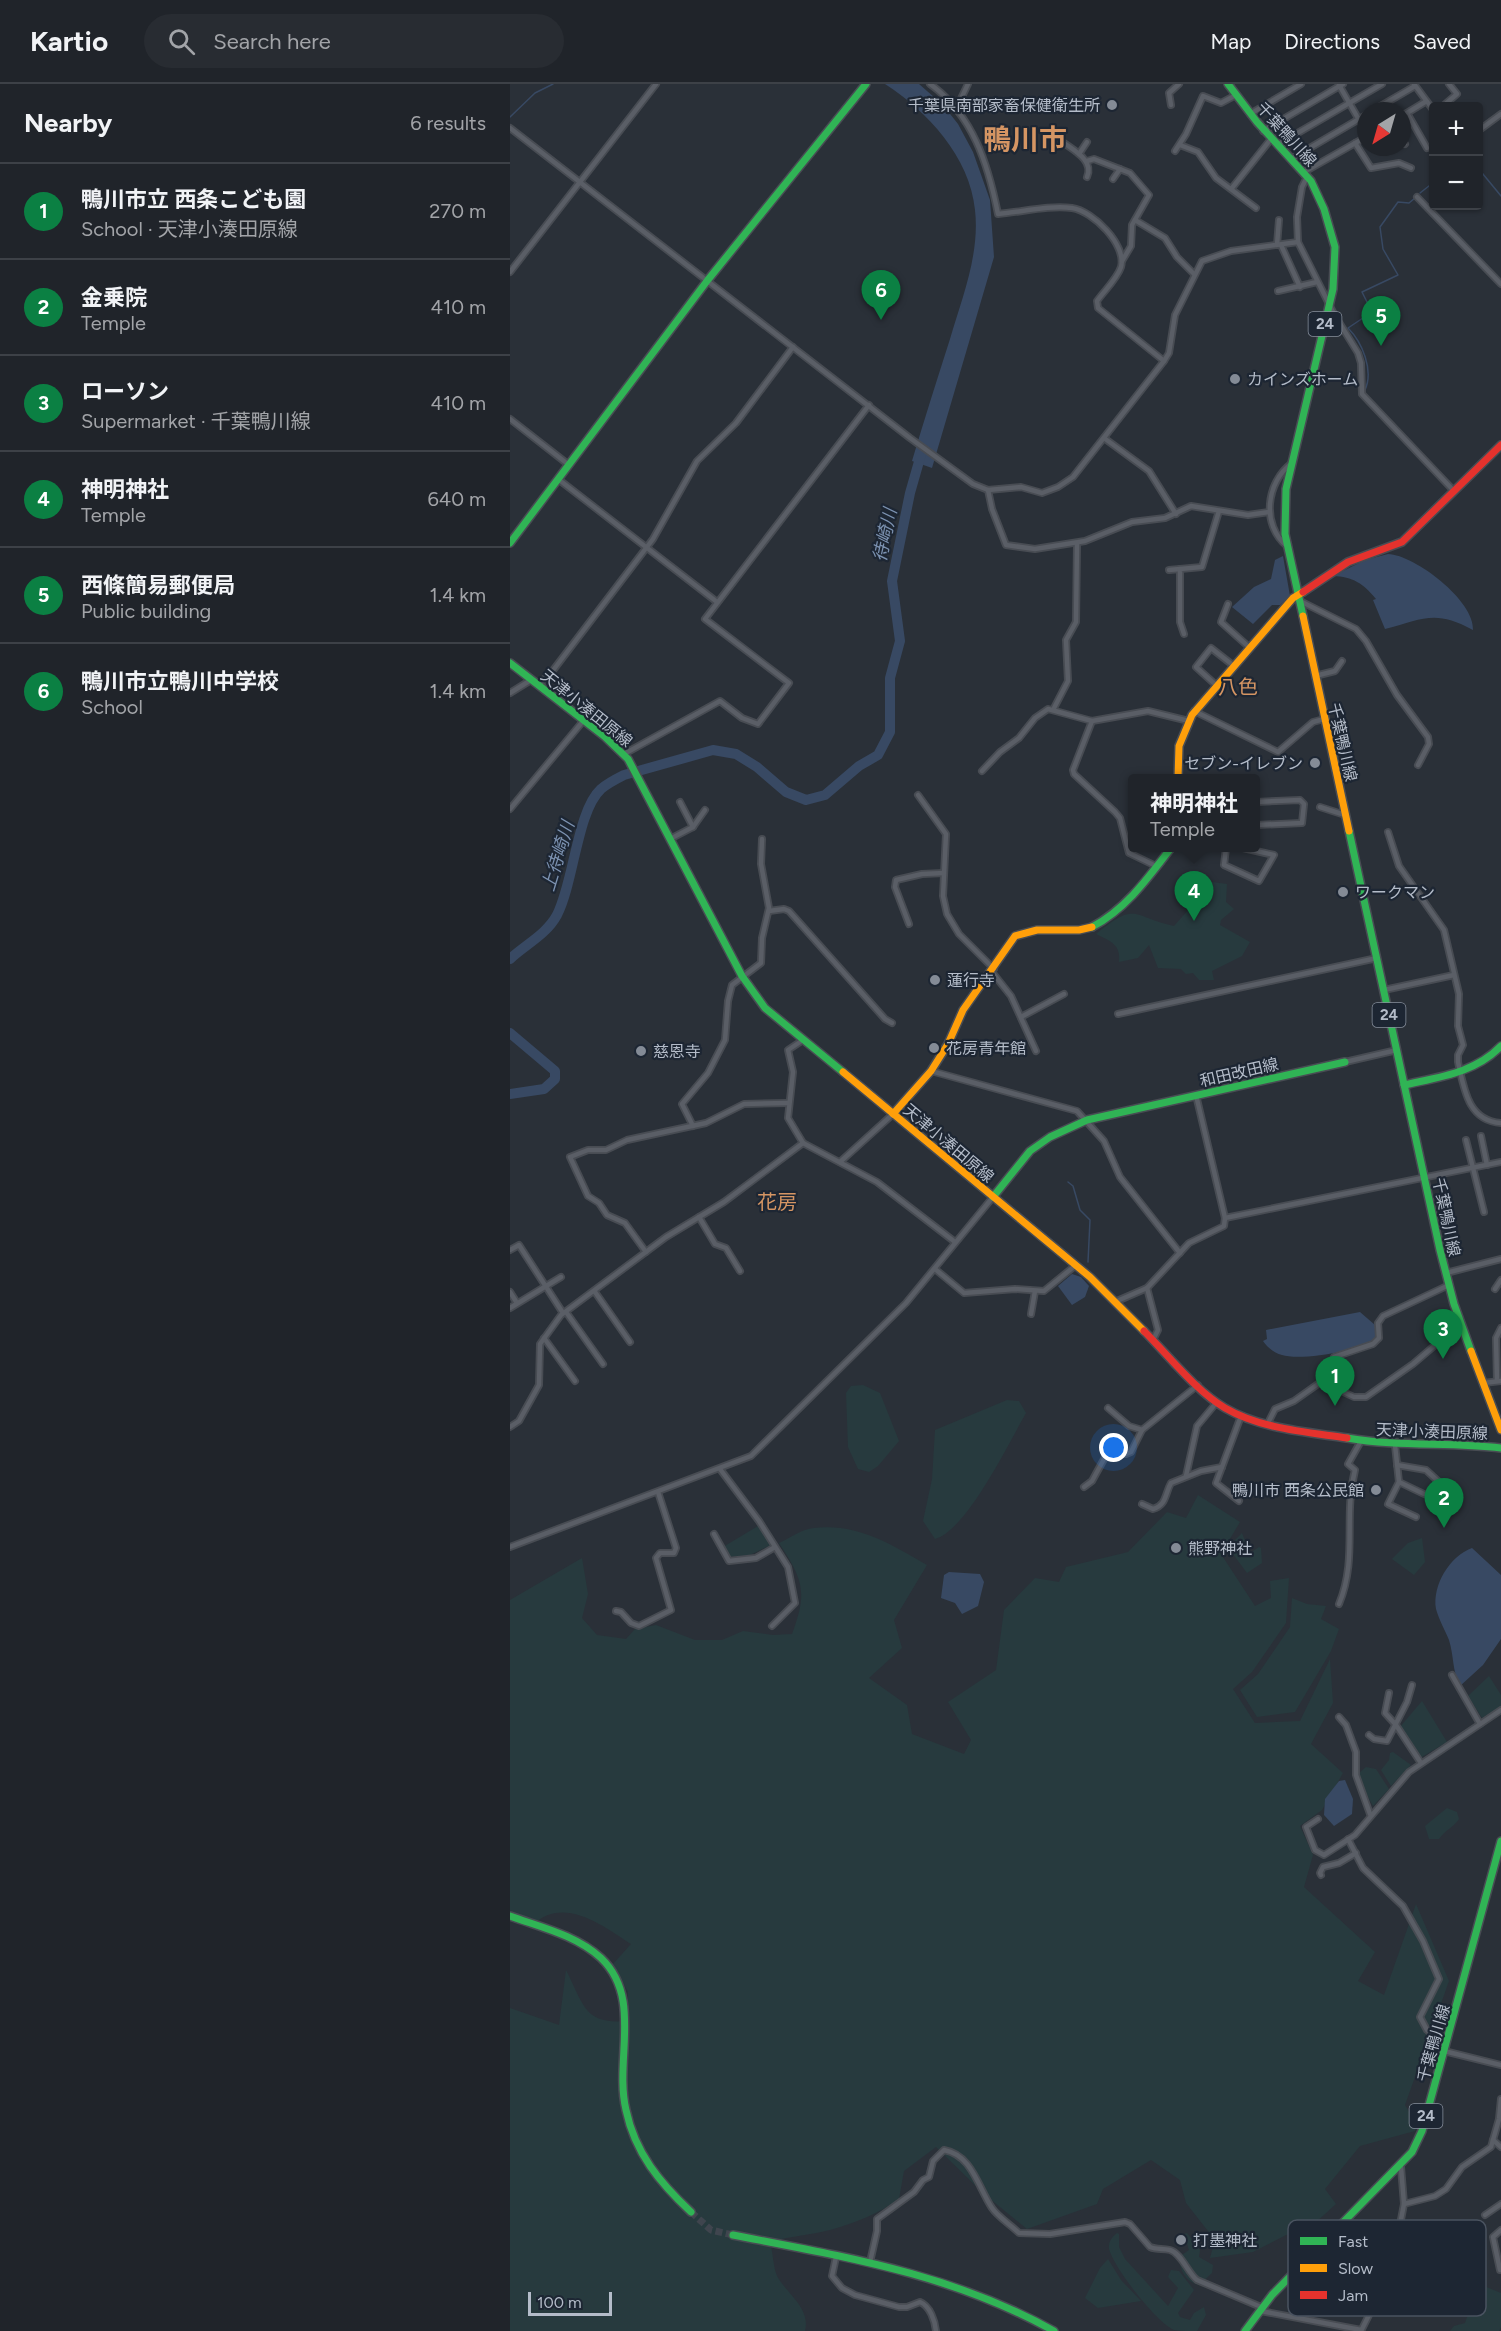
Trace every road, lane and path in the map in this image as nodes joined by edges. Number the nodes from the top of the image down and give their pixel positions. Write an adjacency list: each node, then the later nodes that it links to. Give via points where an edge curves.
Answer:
1 (656, 84): 45 (street)
2 (866, 84): 56 (main road)
3 (930, 84): 19 (street)
4 (968, 84): 19 (street)
5 (1179, 84): 17 (street, via 1169,93)
6 (1228, 84): 12 (main road, 千葉鴨川線 / 24)
7 (1301, 84): 21 (street)
8 (1383, 84): 16 (street)
9 (1449, 84): 15 (street, via 1457,94)
10 (1340, 85): 16 (street); 28 (street)
11 (1415, 85): 13 (street); 14 (street)
12 (1236, 95): 21 (main road, 千葉鴨川線 / 24); 33 (street, via 1221,102 1203,96)
13 (1387, 102)
14 (1425, 102): 18 (street); 20 (street)
15 (1448, 102)
16 (1349, 103): 23 (street); 34 (street)
17 (1171, 105)
18 (1429, 106)
19 (957, 107): 53 (street, via 982,157 998,214 1078,209 1105,228)
20 (1411, 111)
21 (1250, 114): 28 (main road, 千葉鴨川線 / 24)
22 (1501, 114): 27 (street)
23 (1357, 117)
24 (1357, 120): 38 (street)
25 (1411, 124): 35 (street)
26 (510, 128): 45 (street)
27 (1483, 128)
28 (1263, 130): 29 (main road, 千葉鴨川線 / 24)
29 (1271, 139): 34 (main road, 千葉鴨川線 / 24); 46 (street)
30 (1087, 142): 37 (street)
31 (1355, 142): 40 (street, via 1371,168 1398,163); 42 (street)
32 (1064, 143): 37 (street)
33 (1180, 145): 36 (street); 46 (street, via 1198,152 1216,178)
34 (1277, 145): 38 (main road, 千葉鴨川線 / 24)
35 (1427, 148)
36 (1175, 151)
37 (1079, 154): 39 (street)
38 (1291, 159): 42 (main road, 千葉鴨川線 / 24)
39 (1087, 161): 41 (street, via 1094,159); 43 (street)
40 (1411, 168)
41 (1120, 169): 44 (street); 49 (street, via 1130,173 1149,195)
42 (1306, 174): 51 (street); 61 (main road, 千葉鴨川線 / 24, via 1332,233 1336,260)
43 (1087, 177)
44 (1113, 178)
45 (580, 182): 54 (street); 56 (street)
46 (1232, 188): 48 (street)
47 (1417, 197): 58 (street)
48 (1256, 208)
49 (1135, 220): 53 (street, via 1131,246); 55 (street, via 1165,238)
50 (1279, 220): 52 (street)
51 (1298, 242): 52 (street); 57 (street)
52 (1279, 245): 55 (street, via 1206,258); 59 (street)
53 (1122, 261): 63 (street, via 1120,270 1097,301 1098,308)
54 (510, 272)
55 (1194, 274): 63 (street, via 1175,315 1169,353)
56 (707, 281): 62 (street); 69 (main road)
57 (1317, 282): 59 (street); 61 (street)
58 (1501, 284)
59 (1300, 287): 60 (street)
60 (1278, 291)
61 (1330, 302): 68 (main road, 千葉鴨川線 / 24); 72 (street, via 1358,353 1362,394)
62 (793, 347): 64 (street); 79 (street, via 736,423 697,461)
63 (1164, 361): 66 (street)
64 (869, 405): 71 (street, via 939,460); 83 (street)
65 (510, 419): 69 (street)
66 (1104, 438): 71 (street, via 1073,477 1058,487 1042,493 1021,487); 75 (street, via 1149,471)
67 (1501, 445): 72 (main road)
68 (1292, 462): 74 (street, via 1277,480); 78 (main road, 千葉鴨川線 / 24, via 1284,509)
69 (569, 465): 70 (main road)
70 (558, 480): 76 (main road); 79 (street)
71 (987, 490): 77 (street, via 1006,545 1035,549)
72 (1454, 491): 82 (main road, via 1395,546 1348,562)
73 (1219, 511): 74 (street, via 1248,515); 75 (street, via 1191,506); 80 (street, via 1202,567)
74 (1269, 512): 78 (street, via 1279,538)
75 (1176, 514): 77 (street, via 1132,522)
76 (510, 543)
77 (1077, 543): 94 (street, via 1076,622 1066,640 1068,681)
78 (1287, 546): 82 (main road, 千葉鴨川線 / 24)
79 (647, 548): 83 (street); 91 (street, via 550,674)
80 (1180, 569): 81 (street); 85 (street, via 1180,622)
81 (1169, 570)
82 (1298, 597): 86 (main road); 90 (main road, 千葉鴨川線 / 24); 101 (street, via 1356,629 1366,641 1396,695 1428,737 1430,744)
83 (717, 602): 100 (street, via 705,619 789,683 758,724 742,718 720,701)
84 (1228, 604): 86 (street, via 1221,622)
85 (1184, 634)
86 (1250, 648): 89 (main road)
87 (1342, 661): 90 (street, via 1335,671)
88 (510, 663): 91 (main road, 天津小湊田原線)
89 (1234, 666): 92 (main road); 92 (street, via 1211,648 1196,667)
90 (1314, 676): 96 (main road, 千葉鴨川線 / 24)
91 (535, 682): 93 (street); 97 (main road, 天津小湊田原線)
92 (1217, 686): 95 (main road)
93 (510, 693)
94 (1054, 708): 98 (street); 102 (street, via 1043,711)
95 (1194, 711): 96 (street, via 1278,752 1313,722); 99 (main road)
96 (1324, 718): 110 (main road, 千葉鴨川線 / 24)
97 (584, 720): 100 (main road, 天津小湊田原線); 108 (street)
98 (1092, 721): 99 (street, via 1148,711); 116 (street, via 1074,774 1120,818)
99 (1189, 721): 103 (main road, via 1178,752)
100 (624, 754): 114 (main road, 天津小湊田原線)
101 (1418, 765)
102 (982, 771)
103 (1178, 774)
104 (918, 795): 122 (street, via 946,834)
105 (680, 802): 112 (street)
106 (1260, 802): 111 (street, via 1300,800 1304,804 1302,823)
107 (1320, 807): 110 (street)
108 (510, 809)
109 (705, 810): 112 (street)
110 (1346, 815): 125 (main road, 千葉鴨川線 / 24)
111 (1260, 825)
112 (693, 827): 114 (street)
113 (1388, 832): 127 (street, via 1399,866 1444,930)
114 (670, 839): 128 (main road, 天津小湊田原線)
115 (762, 839): 123 (street, via 761,864)
116 (1128, 849)
117 (1129, 852): 121 (street)
118 (1168, 852): 121 (main road)
119 (1226, 852): 120 (street, via 1224,865 1259,881 1274,855)
120 (1260, 852)
121 (1156, 866): 126 (main road, via 1120,908 1100,923 1085,929 1017,934)
122 (944, 873): 124 (street, via 896,880); 126 (street, via 943,901 950,922)
123 (769, 911): 128 (street, via 761,963); 133 (street, via 789,911)
124 (909, 924)
125 (1377, 958): 129 (main road, 千葉鴨川線 / 24); 131 (street)
126 (993, 971): 132 (street); 139 (main road, via 958,1018)
127 (1455, 975): 129 (street); 140 (street, via 1463,1045 1458,1055)
128 (742, 976): 134 (main road, 天津小湊田原線, via 765,1008); 147 (street, via 732,986 725,1040 715,1063 682,1104)
129 (1384, 990): 136 (main road, 千葉鴨川線 / 24)
130 (1064, 994): 132 (street)
131 (1118, 1014)
132 (1021, 1017): 137 (street)
133 (892, 1023)
134 (803, 1040): 143 (street, via 788,1050 793,1072); 144 (main road, 天津小湊田原線)
135 (1501, 1046): 140 (main road, via 1487,1059)
136 (1397, 1050): 138 (street, 和田改田線); 141 (main road, 千葉鴨川線 / 24)
137 (1036, 1051)
138 (1345, 1062): 142 (main road, 和田改田線)
139 (931, 1071): 144 (main road); 145 (street, via 1077,1111)
140 (1460, 1071): 141 (main road); 146 (street, via 1473,1111 1481,1118)
141 (1404, 1085): 155 (main road, 千葉鴨川線 / 24)
142 (1196, 1095): 145 (main road, 和田改田線); 159 (street)
143 (788, 1103): 147 (street, via 744,1104); 150 (street, via 789,1124)
144 (893, 1114): 151 (street); 156 (main road, 天津小湊田原線)
145 (1086, 1120): 156 (main road, 和田改田線, via 1030,1151); 163 (street, via 1104,1141 1120,1177)
146 (1501, 1123)
147 (693, 1126): 162 (street, via 570,1157 588,1196 607,1215 625,1223)
148 (1481, 1136): 153 (street)
149 (1466, 1140): 154 (street)
150 (802, 1143): 151 (street); 158 (street)
151 (840, 1162): 160 (street, via 877,1182)
152 (1501, 1162): 153 (street)
153 (1487, 1165): 154 (street)
154 (1473, 1168): 155 (street); 157 (street)
155 (1425, 1178): 159 (street); 168 (main road, 千葉鴨川線 / 24)
156 (993, 1197): 160 (street); 165 (main road, 天津小湊田原線)
157 (1484, 1212)
158 (699, 1217): 162 (street); 167 (street, via 715,1244 726,1248)
159 (1225, 1218): 163 (street, via 1224,1226 1205,1233)
160 (955, 1242): 166 (street)
161 (510, 1250): 172 (street, via 519,1245)
162 (646, 1252): 177 (street)
163 (1180, 1253): 173 (street)
164 (1501, 1259): 168 (street)
165 (1076, 1265): 175 (street, via 1044,1292); 178 (main road, 天津小湊田原線)
166 (935, 1269): 175 (street, via 964,1293); 206 (street, via 906,1304 751,1456)
167 (740, 1271)
168 (1446, 1273): 171 (main road, 千葉鴨川線 / 24)
169 (561, 1277): 172 (street)
170 (1501, 1280): 174 (street, via 1495,1290)
171 (1449, 1284): 183 (main road, 千葉鴨川線 / 24); 191 (street, via 1378,1319 1379,1338 1334,1357)
172 (545, 1286): 179 (street); 181 (street)
173 (1147, 1288): 178 (street); 186 (street, via 1158,1330)
174 (1501, 1289)
175 (1035, 1291): 182 (street)
176 (510, 1292): 179 (street)
177 (595, 1292): 181 (street); 187 (street)
178 (1117, 1301): 186 (main road, 天津小湊田原線)
179 (517, 1303): 180 (street)
180 (510, 1308)
181 (564, 1313): 185 (street); 188 (street)
182 (1031, 1314)
183 (1461, 1323): 191 (street, via 1366,1397 1354,1397); 192 (main road, 千葉鴨川線 / 24)
184 (1501, 1328): 190 (street, via 1496,1338)
185 (544, 1338): 189 (street); 198 (street, via 540,1344 539,1385 519,1421)
186 (1154, 1338): 193 (main road, 天津小湊田原線)
187 (630, 1342)
188 (603, 1364)
189 (574, 1381)
190 (1499, 1381): 192 (street)
191 (1322, 1382): 197 (street, via 1275,1409)
192 (1482, 1383): 200 (main road, 千葉鴨川線 / 24)
193 (1198, 1385): 194 (main road, 天津小湊田原線); 199 (street)
194 (1217, 1402): 196 (main road, 天津小湊田原線); 207 (street, via 1197,1426)
195 (1108, 1408): 199 (street, via 1129,1426)
196 (1241, 1416): 197 (main road, 天津小湊田原線); 205 (street)
197 (1267, 1425): 201 (main road, 天津小湊田原線)
198 (510, 1427)
199 (1142, 1430): 210 (street, via 1131,1452 1109,1450)
200 (1501, 1430)
201 (1361, 1441): 202 (main road, 天津小湊田原線); 219 (street, via 1348,1464 1355,1470 1349,1498 1351,1563)
202 (1395, 1445): 203 (main road, 天津小湊田原線, via 1458,1443); 204 (street)
203 (1501, 1448)
204 (1397, 1465): 208 (street); 209 (street, via 1426,1470)
205 (1222, 1467): 207 (street); 213 (street, via 1216,1483)
206 (720, 1470): 211 (street); 218 (street)
207 (1186, 1476): 214 (street, via 1171,1483 1158,1508)
208 (1399, 1482): 212 (street); 215 (street, via 1388,1504)
209 (1439, 1482)
210 (1084, 1488)
211 (658, 1492): 217 (street); 220 (street, via 676,1548 674,1553 660,1553 656,1558 671,1610 639,1626)
212 (1424, 1494)
213 (1239, 1501)
214 (1142, 1504)
215 (1416, 1517)
216 (714, 1534): 218 (street, via 729,1561 756,1558)
217 (510, 1547)
218 (775, 1547): 221 (street, via 792,1576 795,1604)
219 (1339, 1604)
220 (616, 1611)
221 (772, 1626)
222 (1452, 1675): 227 (street)
223 (1412, 1685): 228 (street)
224 (1389, 1693): 228 (street, via 1384,1713)
225 (1501, 1710): 227 (street)
226 (1339, 1717): 231 (street, via 1356,1752 1358,1783)
227 (1480, 1724): 230 (street)
228 (1396, 1725): 229 (street, via 1387,1741); 230 (street)
229 (1369, 1735)
230 (1420, 1763): 231 (street)
231 (1371, 1814): 233 (street)
232 (1318, 1819): 233 (street, via 1305,1827 1319,1854 1330,1852)
233 (1348, 1839): 235 (street)
234 (1501, 1841): 238 (main road, 千葉鴨川線 / 24)
235 (1356, 1853): 236 (street, via 1323,1867); 238 (street, via 1364,1868 1403,1906 1423,1941 1439,1979 1420,2017)
236 (1321, 1875)
237 (510, 1916): 247 (main road, via 584,1944 616,1974 626,2012 621,2069 627,2119 640,2154 661,2184)
238 (1445, 2048): 239 (street); 244 (main road, 千葉鴨川線 / 24, via 1419,2139)
239 (1501, 2065)
240 (1501, 2098): 241 (street)
241 (1499, 2127): 242 (street)
242 (1493, 2140): 243 (street); 246 (street, via 1491,2147 1462,2167 1446,2189)
243 (1501, 2147)
244 (1401, 2167): 246 (street); 249 (main road, 千葉鴨川線 / 24)
245 (1501, 2204): 248 (street)
246 (1404, 2205): 250 (street)
247 (691, 2212)
248 (1485, 2215)
249 (1348, 2220)
250 (1401, 2220)
251 (1501, 2230): 255 (street, via 1493,2237)
252 (733, 2235): 253 (main road)
253 (836, 2257): 254 (main road); 262 (street, via 832,2276 842,2288 899,2307 920,2302 933,2318)
254 (869, 2264): 257 (street, via 877,2219 914,2192 944,2150 952,2151 972,2168 992,2208 1019,2233 1050,2234 1125,2222 1150,2247 1176,2254 1188,2274 1197,2280); 263 (main road, via 936,2279 990,2297)
255 (1500, 2270)
256 (1288, 2281): 257 (main road, 千葉鴨川線 / 24)
257 (1260, 2309): 258 (street); 264 (main road, 千葉鴨川線 / 24)
258 (1288, 2315)
259 (1294, 2316): 261 (street)
260 (1368, 2316): 261 (street)
261 (1361, 2330)
262 (936, 2331)
263 (1054, 2331)
264 (1245, 2331)

